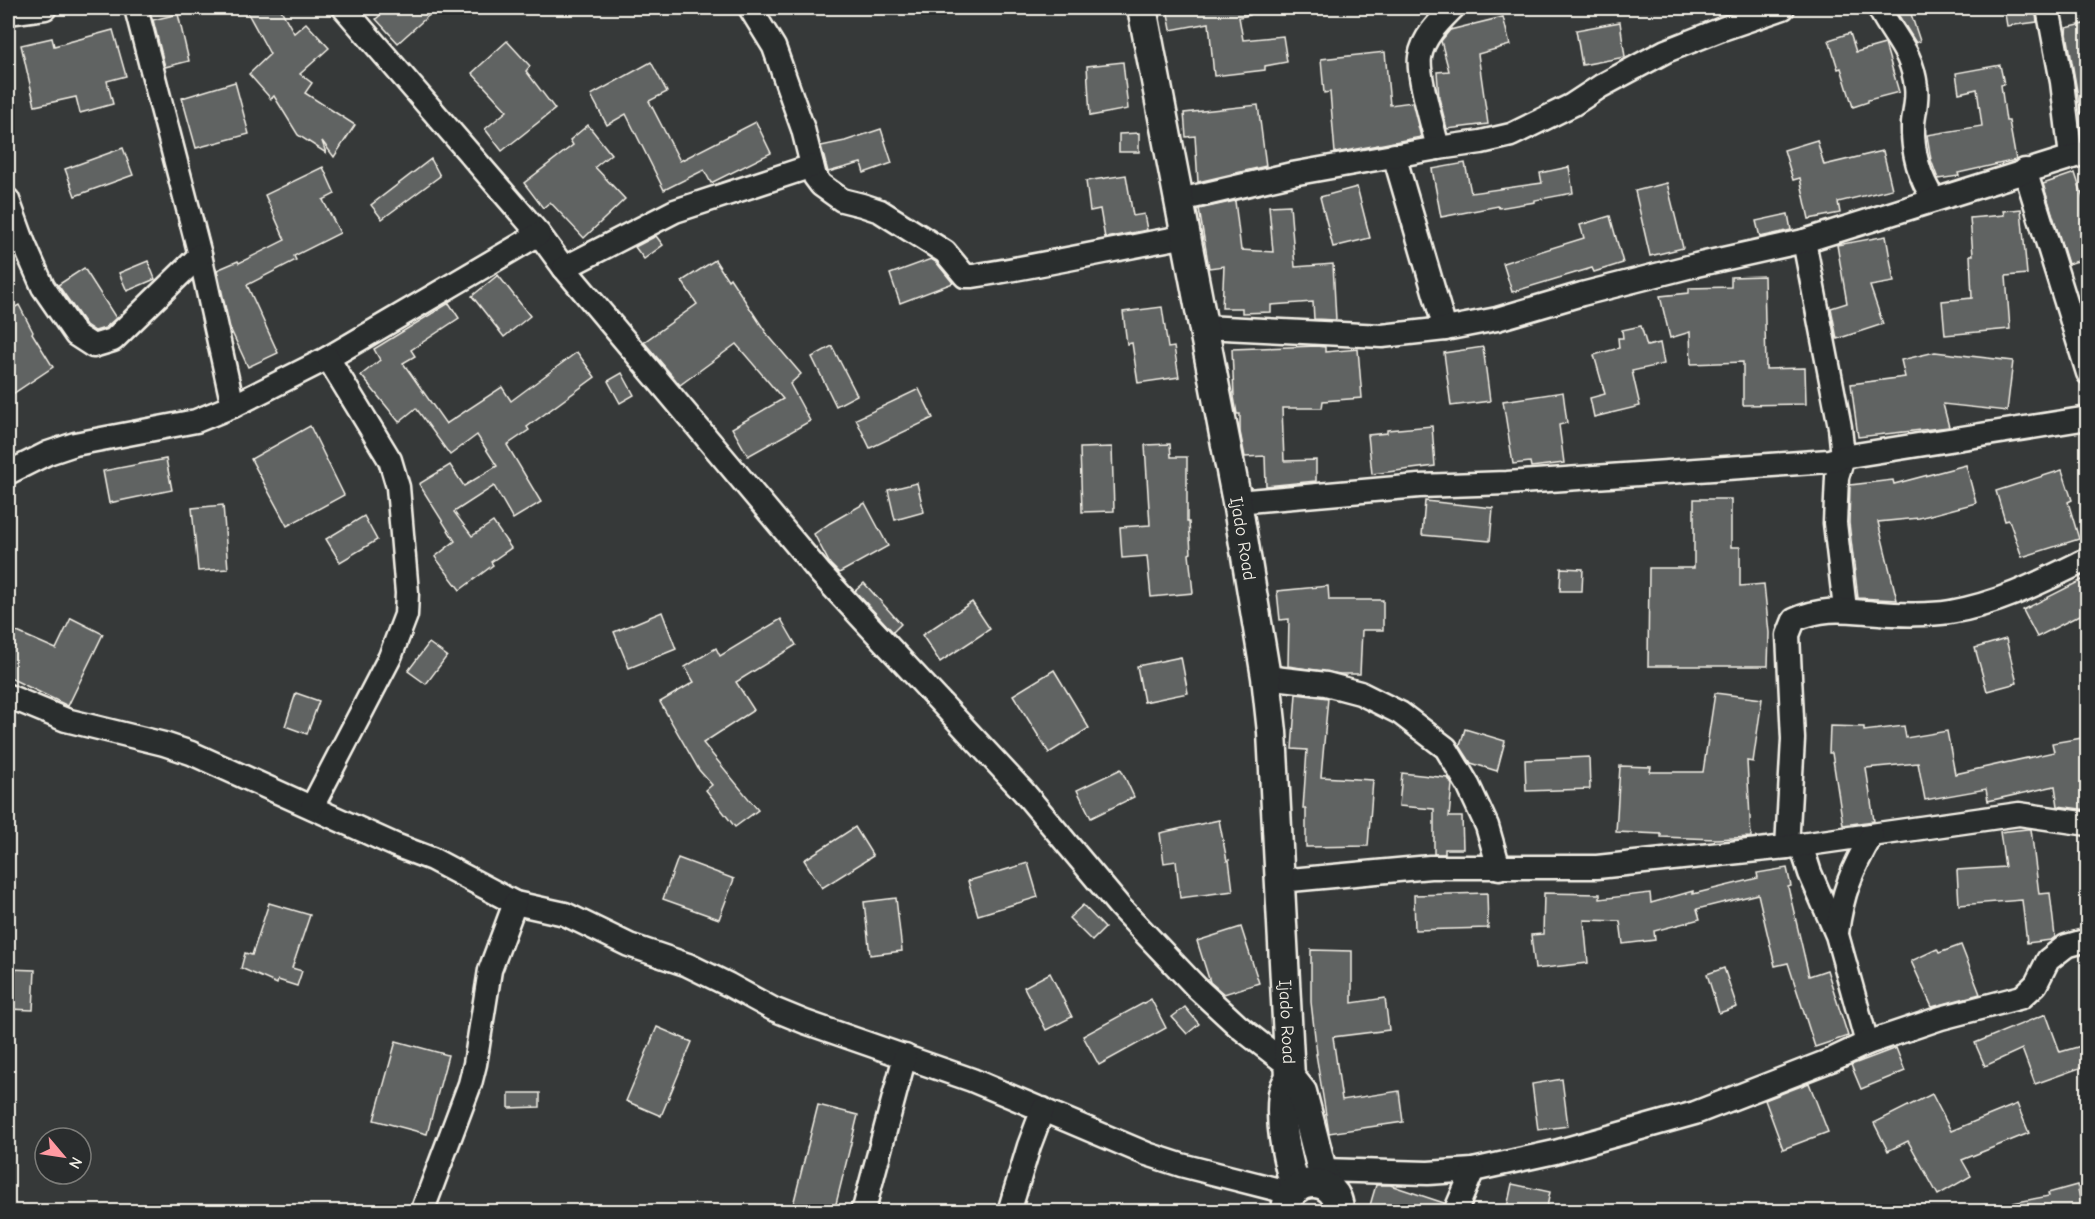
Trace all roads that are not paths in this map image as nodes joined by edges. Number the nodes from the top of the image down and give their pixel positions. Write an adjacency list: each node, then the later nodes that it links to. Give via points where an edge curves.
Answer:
1 (45, 8): 10 (street)
2 (136, 8): 22 (street)
3 (344, 8): 19 (street)
4 (750, 8): 14 (street, via 774,47)
5 (1142, 8): 17 (street, Ijado Road)
6 (1453, 8): 11 (street, via 1439,21 1420,56)
7 (1783, 8): 11 (street, via 1666,51 1511,135)
8 (1879, 8): 18 (street, via 1909,54 1917,88 1913,127 1917,168)
9 (2048, 8): 13 (street)
10 (8, 13)
11 (1438, 148): 12 (street)
12 (1394, 155): 17 (street); 25 (street)
13 (2079, 155): 15 (street)
14 (812, 166): 20 (street, via 815,177 831,193 880,211 945,252 965,276); 23 (street, via 675,211)
15 (2025, 171): 18 (street); 27 (street)
16 (8, 200): 22 (street, via 43,287 76,335 93,346 114,340)
17 (1180, 200): 20 (street, Ijado Road)
18 (1934, 200): 21 (street)
19 (539, 234): 23 (street); 26 (street)
20 (1187, 236): 24 (street, Ijado Road)
21 (1804, 241): 25 (street); 30 (street)
22 (200, 255): 28 (street)
23 (564, 268): 48 (street, via 821,574 1023,791 1120,907 1197,988)
24 (1204, 327): 25 (street, via 1382,336); 32 (street, Ijado Road)
25 (1445, 329)
26 (328, 358): 28 (street); 37 (street, via 390,460 398,487 407,593 406,615 390,657)
27 (2088, 373)
28 (233, 406): 31 (street, via 196,421 75,444)
29 (2088, 418): 30 (street)
30 (1843, 457): 32 (street, via 1809,463 1419,486); 34 (street, via 1837,477 1835,524)
31 (8, 473)
32 (1237, 502): 35 (street, Ijado Road)
33 (2088, 559): 34 (street, via 2008,597 1949,612 1881,614)
34 (1845, 609): 40 (street, via 1809,613 1794,620 1788,635)
35 (1266, 677): 41 (street, via 1326,684 1360,693 1400,713 1446,748 1487,826); 42 (street, Ijado Road)
36 (8, 696): 37 (street, via 66,720 191,753)
37 (312, 807): 43 (street, via 432,859)
38 (2088, 824): 39 (street, via 2019,814)
39 (1872, 835): 40 (street); 44 (street, via 1847,882)
40 (1794, 846): 41 (street, via 1598,867); 44 (street)
41 (1499, 868): 42 (street, via 1430,867)
42 (1280, 880): 48 (street, Ijado Road)
43 (515, 903): 47 (street, via 565,914 629,945 688,965 773,1009); 53 (street, via 490,970 470,1084)
44 (1837, 935): 46 (street)
45 (2088, 940): 46 (street, via 2066,946 2048,960 2036,984 2022,997 1941,1018)
46 (1867, 1044): 50 (street, via 1695,1113)
47 (905, 1056): 49 (street); 54 (street)
48 (1289, 1071): 51 (street, Ijado Road, via 1302,1092); 52 (street, Ijado Road, via 1283,1093 1283,1119)
49 (1043, 1109): 52 (street, via 1164,1159); 55 (street)
50 (1473, 1170): 51 (street); 57 (street)
51 (1324, 1178): 52 (street, via 1307,1183); 56 (street, Ijado Road, via 1337,1198)
52 (1291, 1198)
53 (422, 1211)
54 (861, 1212)
55 (1009, 1212)
56 (1339, 1212)
57 (1455, 1212)

